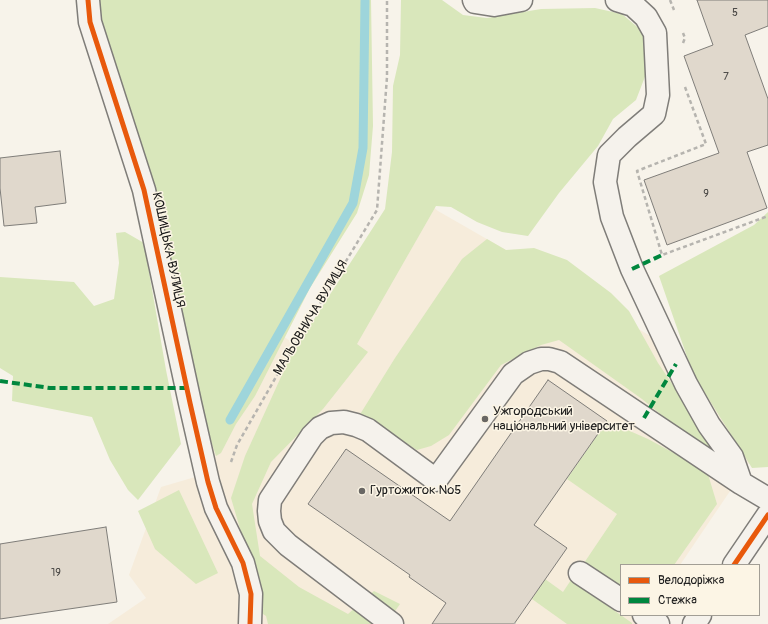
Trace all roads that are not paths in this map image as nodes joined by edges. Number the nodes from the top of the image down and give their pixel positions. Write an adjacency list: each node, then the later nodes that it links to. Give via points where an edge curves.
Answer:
1 (88, 0): 12 (street, КОШИЦЬКА ВУЛИЦЯ, via 90,22 144,190 208,482 216,508 243,563 251,594)
2 (474, 0): 3 (street, via 494,5)
3 (521, 0)
4 (617, 0): 5 (street, via 633,5 646,17 656,33 658,95 654,114 609,155 605,182 612,217 632,269 686,384 709,425 732,457)
5 (741, 483): 6 (street); 13 (street, via 560,362 549,359 529,363 513,374 436,480 368,430 344,422 331,423 320,428 312,436 270,500 270,521 274,531 288,545)
6 (768, 499)
7 (768, 515): 8 (street)
8 (735, 564)
9 (580, 573): 10 (street)
10 (620, 599)
11 (646, 616): 14 (street)
12 (250, 624)
13 (392, 624)
14 (658, 624)

